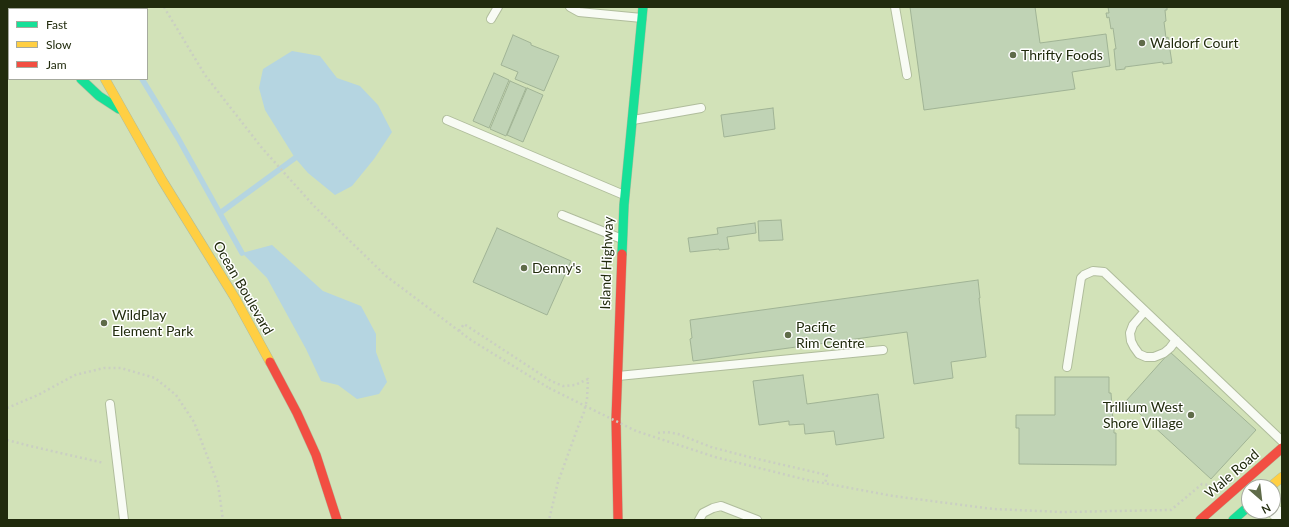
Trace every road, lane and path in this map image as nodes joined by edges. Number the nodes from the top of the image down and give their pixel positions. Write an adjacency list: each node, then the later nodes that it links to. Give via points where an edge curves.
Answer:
1 (164, 7): 19 (path, via 205,75 262,148 312,205 386,276)
2 (498, 7): 7 (lane)
3 (570, 7): 6 (lane, via 579,12)
4 (643, 7): 6 (main road, Island Highway)
5 (895, 7): 8 (lane)
6 (642, 18): 14 (main road, Island Highway)
7 (491, 19)
8 (907, 75)
9 (82, 80): 12 (main road, via 99,96)
10 (106, 80): 12 (main road, Ocean Boulevard)
11 (701, 108): 14 (lane)
12 (123, 112): 39 (main road, Ocean Boulevard, via 235,298 297,413 316,456)
13 (447, 120): 15 (lane)
14 (632, 120): 15 (main road, Island Highway)
15 (624, 195): 17 (main road, Island Highway)
16 (562, 215): 17 (lane)
17 (622, 240): 23 (main road, Island Highway)
18 (1145, 311): 20 (lane); 20 (lane, via 1133,325 1130,334 1139,354 1154,357 1164,353); 22 (lane, via 1104,272 1093,271 1084,275 1080,278)
19 (458, 331): 32 (path, bridge, via 549,388 636,431 715,457); 40 (path, via 464,324 551,381 563,386 588,380 584,412 558,482)
20 (1176, 340): 28 (lane)
21 (883, 350): 23 (lane)
22 (1067, 367)
23 (617, 376): 41 (main road, Island Highway)
24 (110, 404): 30 (lane)
25 (7, 408): 38 (path, via 75,375 104,368 121,368 155,378 176,396 194,422 218,484)
26 (658, 433): 32 (path, via 678,434 718,449 826,475)
27 (7, 440): 30 (path)
28 (1282, 441)
29 (1282, 448): 31 (main road, Wale Road)
30 (117, 466): 37 (lane)
31 (1253, 479)
32 (825, 484): 33 (path, via 993,508 1062,512 1171,510 1202,484)
33 (1214, 486)
34 (1241, 490): 44 (main road, Wale Road)
35 (1241, 513): 45 (main road)
36 (743, 517): 42 (lane, via 721,506 703,513); 43 (lane)
37 (124, 520)
38 (223, 520)
39 (337, 520)
40 (550, 520)
41 (618, 520)
42 (698, 520)
43 (757, 520)
44 (1200, 520)
45 (1233, 520)

